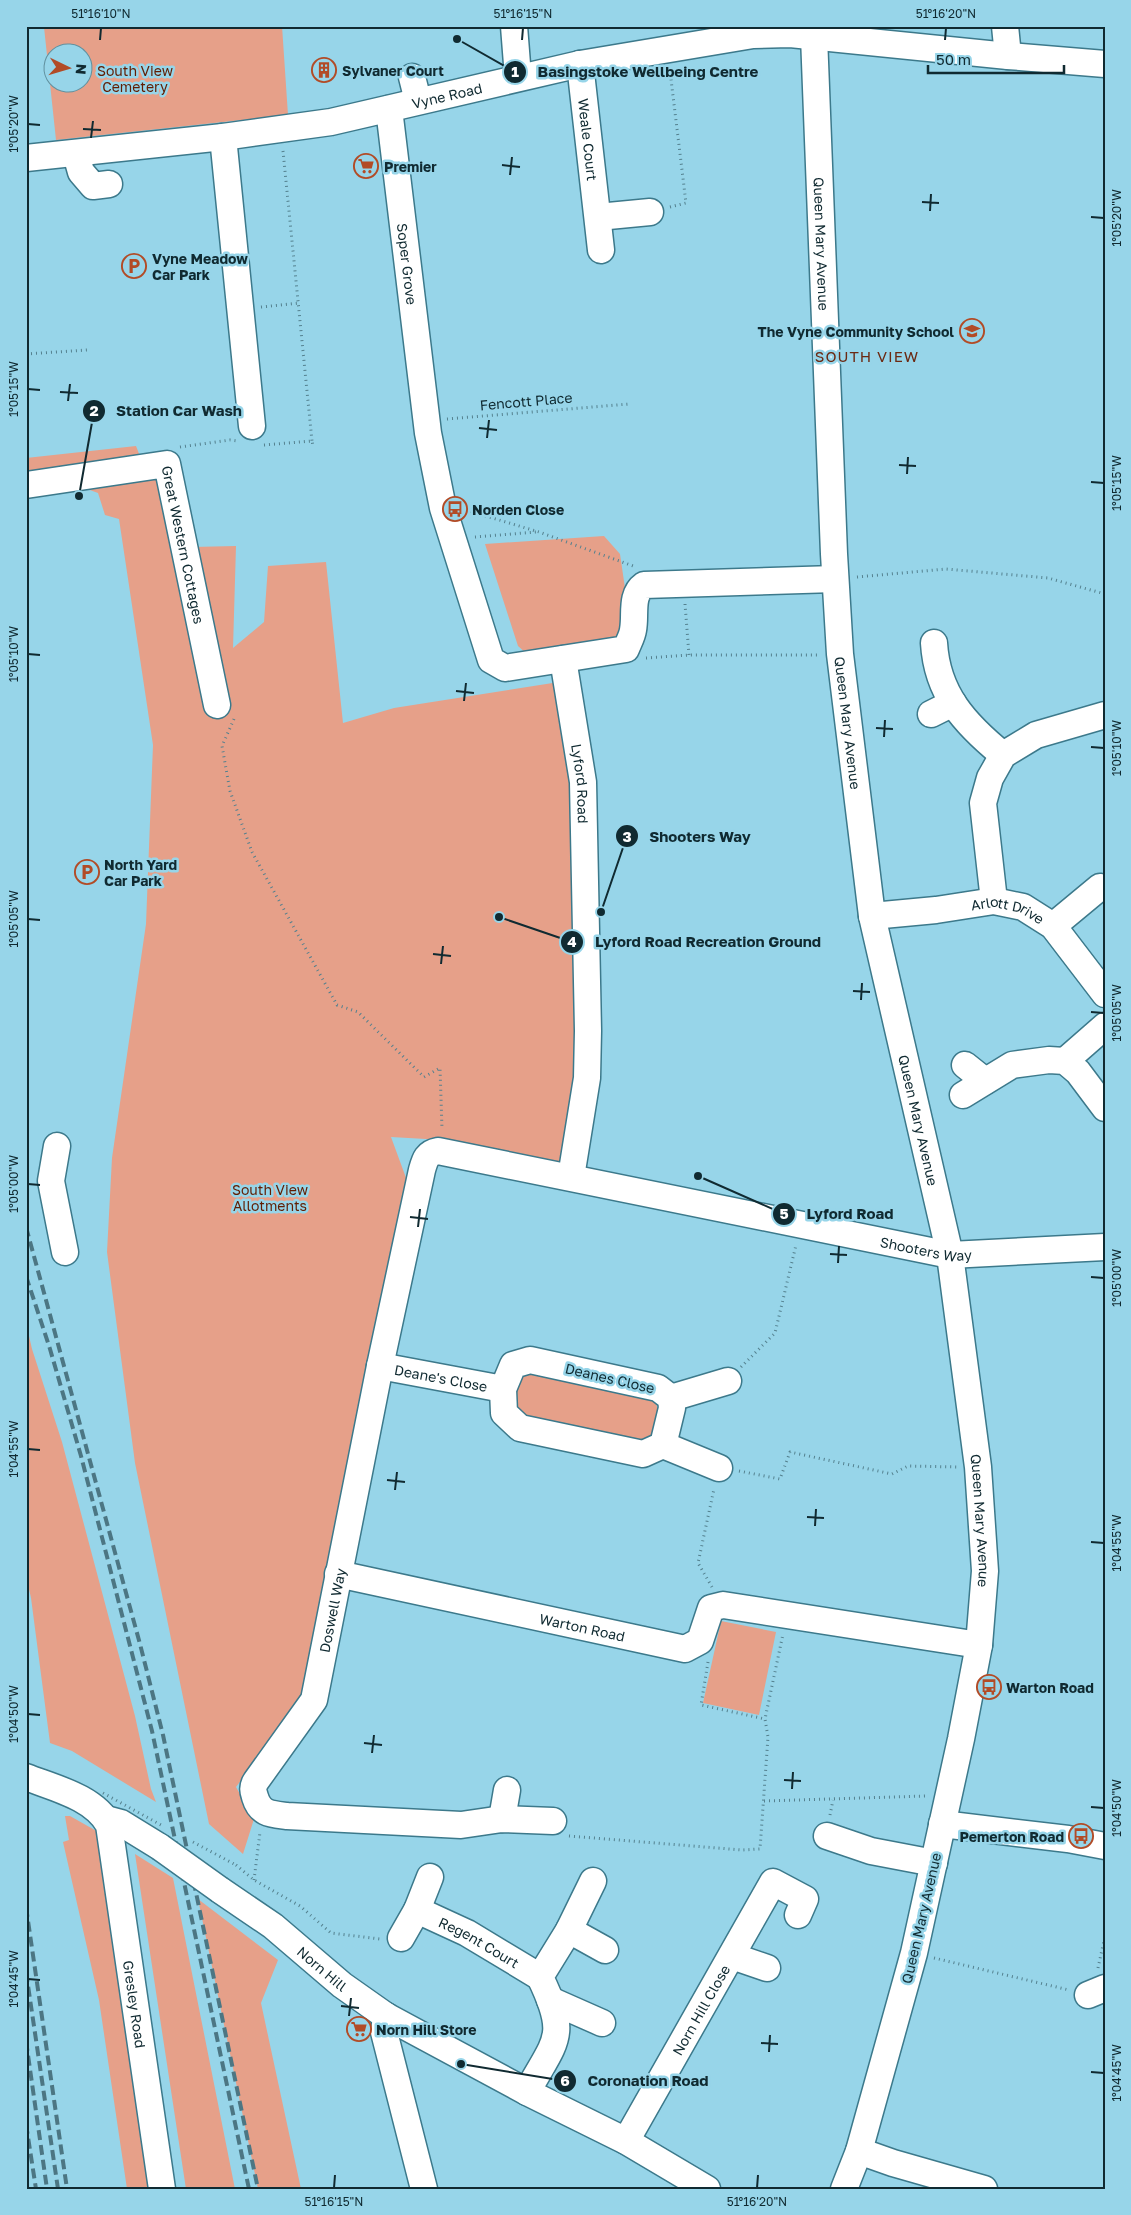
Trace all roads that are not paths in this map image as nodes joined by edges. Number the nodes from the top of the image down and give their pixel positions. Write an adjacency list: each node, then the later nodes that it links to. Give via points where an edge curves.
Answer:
1 (514, 26): 8 (street)
2 (1005, 26): 5 (street)
3 (752, 30): 4 (street, Vyne Road); 6 (street, Vyne Road)
4 (814, 36): 5 (street, Vyne Road); 20 (street, Queen Mary Avenue)
5 (1008, 56): 7 (street, Vyne Road)
6 (580, 64): 8 (street, Vyne Road); 16 (street, Weale Court)
7 (1105, 64)
8 (518, 77): 9 (street, Vyne Road, via 415,89)
9 (389, 109): 10 (street, Vyne Road, via 281,130); 22 (street, Soper Grove, via 426,420 443,508 491,660 504,668)
10 (223, 137): 11 (street, Vyne Road); 18 (street)
11 (67, 154): 12 (street, Vyne Road); 13 (street, via 93,186); 14 (street)
12 (26, 158)
13 (109, 184)
14 (74, 196)
15 (650, 212): 16 (street)
16 (598, 217): 17 (street, Weale Court)
17 (601, 250)
18 (252, 426)
19 (26, 485): 23 (street, Great Western Cottages, via 167,464)
20 (842, 578): 22 (street, via 644,585 635,598 633,631 626,649); 28 (street, Queen Mary Avenue, via 840,654)
21 (934, 643): 25 (street, via 942,708)
22 (563, 659): 37 (street, Lyford Road, via 583,782 587,962 587,1078)
23 (217, 705)
24 (1105, 714): 25 (street, via 1036,736)
25 (1003, 754): 27 (street, via 990,778 983,803)
26 (1103, 885): 29 (street)
27 (994, 901): 28 (street, Arlott Drive); 29 (street, Arlott Drive, via 1023,907)
28 (872, 916): 40 (street, Queen Mary Avenue)
29 (1053, 926): 30 (street, Arlott Drive)
30 (1105, 994)
31 (1105, 1026): 32 (street)
32 (1066, 1061): 33 (street, via 1049,1060 975,1072); 34 (street)
33 (963, 1095)
34 (1105, 1108)
35 (57, 1146): 39 (street, via 51,1181)
36 (428, 1151): 37 (street, Shooters Way); 41 (street, Doswell Way)
37 (571, 1177): 40 (street, Shooters Way)
38 (1105, 1246): 40 (street, Shooters Way)
39 (65, 1252)
40 (950, 1254): 48 (street, Queen Mary Avenue, via 978,1467 986,1571)
41 (380, 1366): 43 (street, Deane's Close); 47 (street, Doswell Way)
42 (728, 1381): 44 (street)
43 (503, 1389): 44 (street, Deanes Close, via 513,1365 530,1360 658,1388); 45 (street, Deanes Close, via 504,1413 520,1428 643,1454)
44 (671, 1398): 45 (street, Deanes Close, via 672,1408)
45 (663, 1445): 46 (street)
46 (719, 1468)
47 (338, 1574): 48 (street, Warton Road, via 685,1649 700,1641 711,1608 723,1605); 52 (street, Doswell Way, via 314,1700 246,1785 257,1805 263,1812 287,1816 460,1824)
48 (979, 1645): 53 (street, Queen Mary Avenue)
49 (26, 1777): 51 (street, Norn Hill, via 94,1807)
50 (507, 1790): 52 (street)
51 (106, 1819): 68 (street, Norn Hill, bridge, via 121,1822 273,1926 342,1986); 73 (street, Gresley Road, via 111,1834)
52 (502, 1819): 54 (street)
53 (942, 1824): 56 (street); 57 (street, Queen Mary Avenue)
54 (558, 1828)
55 (827, 1836): 57 (street, via 871,1851)
56 (1105, 1846)
57 (934, 1862): 72 (street, Queen Mary Avenue, via 914,1952)
58 (430, 1877): 60 (street)
59 (593, 1881): 62 (street)
60 (417, 1910): 63 (street); 67 (street, Regent Court, via 467,1933)
61 (798, 1915): 65 (street, via 805,1899 773,1882)
62 (569, 1930): 64 (street); 67 (street)
63 (401, 1938)
64 (605, 1950)
65 (734, 1951): 66 (street, Norn Hill Close); 71 (street, Norn Hill Close)
66 (767, 1968)
67 (545, 1988): 69 (street, Regent Court); 70 (street, via 557,2021 554,2047)
68 (386, 2016): 70 (street, Norn Hill); 74 (street, via 384,2032)
69 (602, 2023)
70 (527, 2092): 71 (street, Norn Hill)
71 (626, 2141): 75 (street, Norn Hill)
72 (859, 2151): 76 (street, Queen Mary Avenue); 77 (street, via 891,2171)
73 (162, 2189)
74 (424, 2189)
75 (707, 2189)
76 (844, 2189)
77 (984, 2189)

